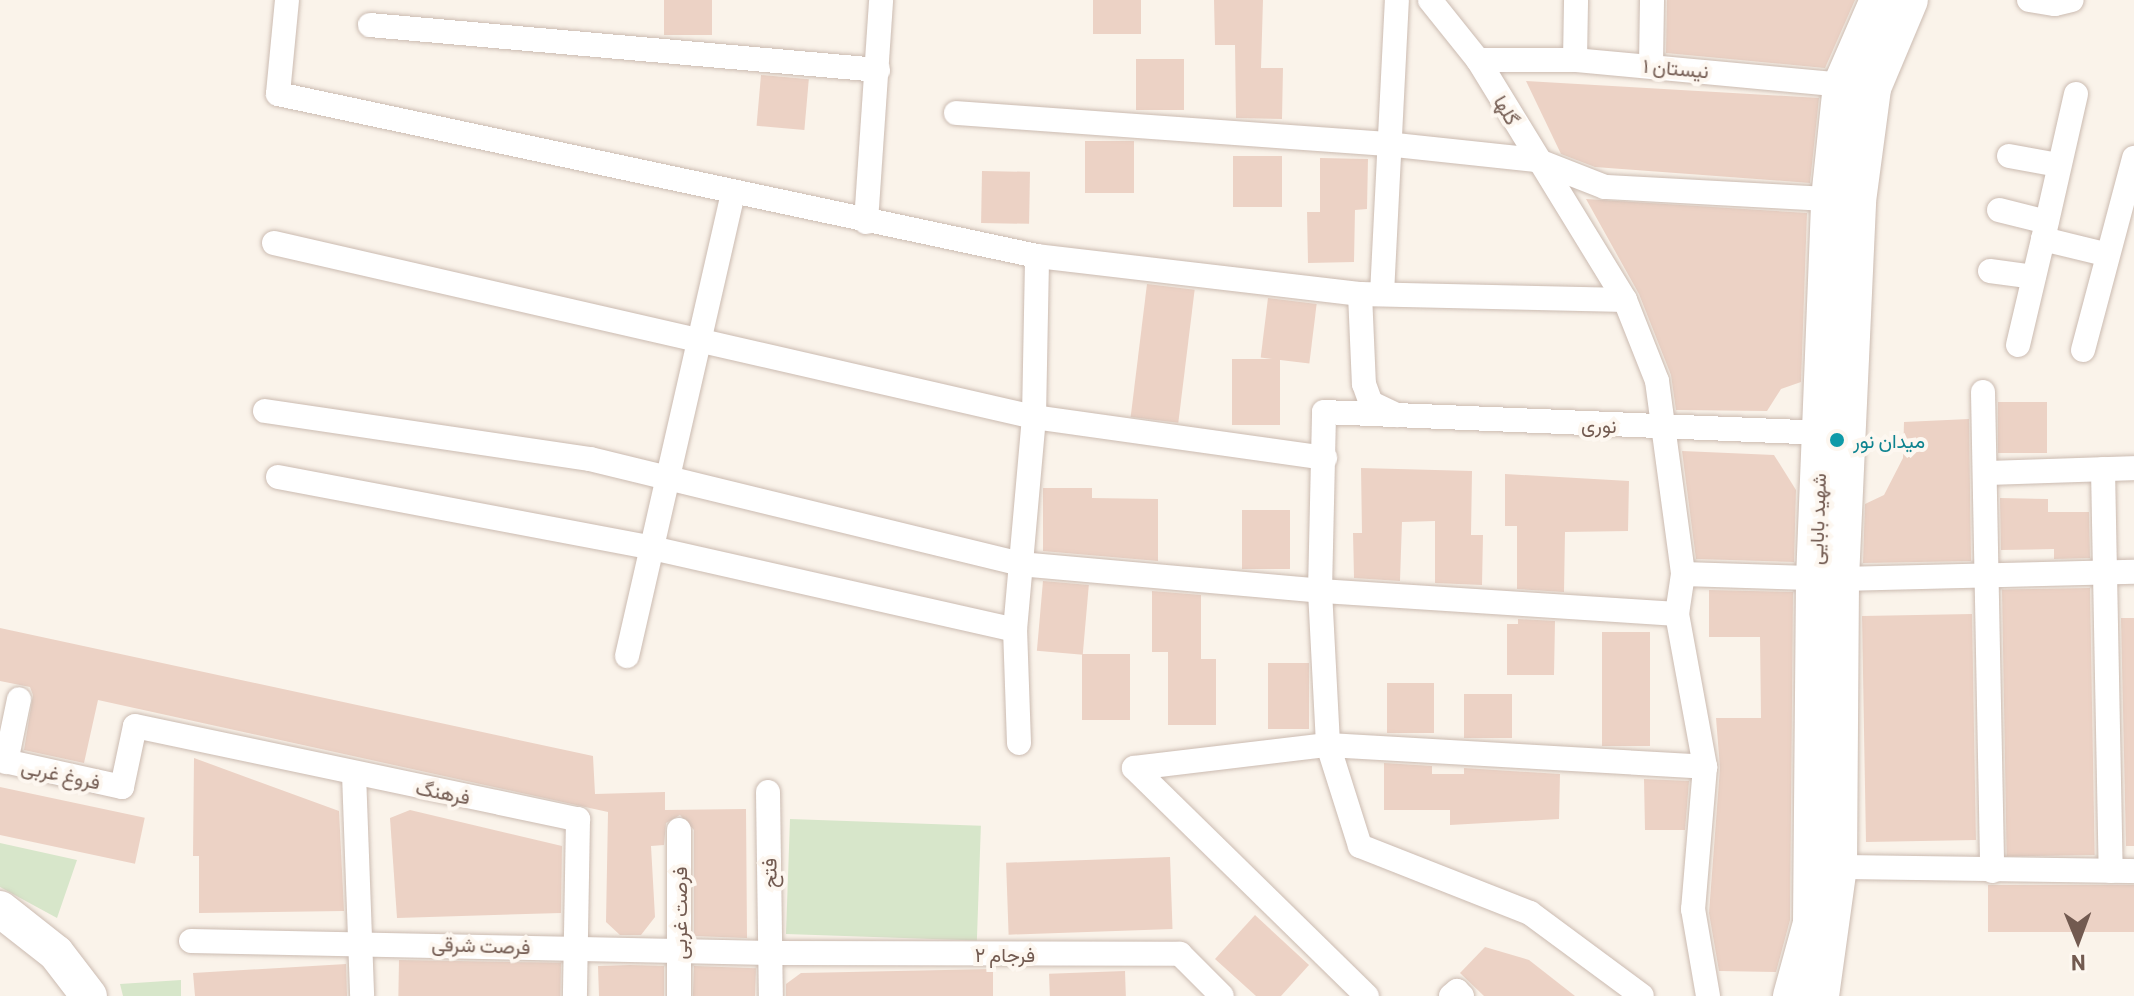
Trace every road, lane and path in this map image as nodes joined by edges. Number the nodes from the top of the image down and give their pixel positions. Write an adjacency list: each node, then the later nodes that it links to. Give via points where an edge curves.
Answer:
1 (287, 0): 24 (street, via 278,94)
2 (881, 0): 15 (street)
3 (1397, 0): 19 (street)
4 (1430, 0): 12 (street, گلها)
5 (1576, 0): 13 (street)
6 (1652, 0): 14 (street)
7 (1878, 0): 16 (main road, شهید بابایی)
8 (1910, 0): 16 (main road, شهید بابایی)
9 (2029, 0): 10 (street)
10 (2072, 0)
11 (370, 25): 15 (street)
12 (1478, 60): 13 (street, نیستان ۱); 21 (street, گلها)
13 (1575, 60): 14 (street, نیستان ۱)
14 (1651, 65): 16 (street, نیستان ۱)
15 (878, 70): 27 (street)
16 (1857, 86): 25 (main road, شهید بابایی)
17 (2076, 94): 22 (street)
18 (956, 113): 19 (street)
19 (1386, 144): 21 (street); 34 (street)
20 (2009, 156): 22 (street)
21 (1536, 160): 25 (street, via 1605,187); 35 (street, گلها)
22 (2058, 165): 28 (street)
23 (2133, 168): 30 (street)
24 (733, 193): 27 (street); 36 (street)
25 (1844, 200): 44 (main road, شهید بابایی); 57 (main road, شهید بابایی)
26 (1999, 210): 28 (street)
27 (866, 222): 31 (street)
28 (2045, 230): 30 (street); 33 (street)
29 (274, 243): 36 (street)
30 (2105, 254): 38 (street)
31 (1037, 256): 34 (street); 42 (street)
32 (1990, 271): 33 (street)
33 (2034, 277): 37 (street)
34 (1371, 294): 35 (street); 41 (street, via 1364,384 1371,403)
35 (1625, 300): 43 (street, گلها, via 1657,381)
36 (700, 337): 42 (street); 49 (street)
37 (2018, 345)
38 (2083, 350)
39 (1983, 392): 48 (street)
40 (265, 411): 49 (street, via 590,459)
41 (1391, 416): 43 (street, نوری); 45 (street, نوری, via 1324,412)
42 (1034, 417): 45 (street); 52 (street)
43 (1666, 428): 44 (street, نوری); 55 (street, گلها)
44 (1819, 433): 57 (main road, شهید بابایی)
45 (1325, 458): 58 (street)
46 (2134, 468): 47 (street)
47 (2103, 469): 48 (street); 54 (street)
48 (1985, 473): 56 (street)
49 (668, 476): 51 (street); 52 (street)
50 (278, 477): 51 (street)
51 (652, 548): 60 (street); 61 (street)
52 (1020, 564): 58 (street); 60 (street)
53 (2134, 572): 54 (street)
54 (2106, 573): 56 (street); 73 (street)
55 (1683, 574): 57 (street); 59 (street, گلها)
56 (1989, 575): 57 (street); 72 (street)
57 (1827, 579): 71 (main road, شهید بابایی); 89 (main road, شهید بابایی, via 1811,923)
58 (1320, 591): 59 (street); 64 (street)
59 (1677, 614): 66 (street, گلها)
60 (1015, 630): 63 (street)
61 (627, 656)
62 (19, 699): 65 (street)
63 (1019, 743)
64 (1328, 745): 66 (street); 86 (street, via 1134,768); 87 (street, via 1360,846 1530,913)
65 (3, 761): 68 (street, فروغ غربی)
66 (1705, 767): 88 (street, گلها, via 1693,909)
67 (354, 774): 68 (street, فرهنگ, via 135,726); 76 (street); 77 (street, فرهنگ, via 578,819)
68 (122, 787)
69 (768, 792): 79 (street, فتح)
70 (679, 830): 78 (street, فرصت غربی)
71 (1839, 867): 72 (street); 90 (main road, شهید بابایی)
72 (1992, 871): 73 (street)
73 (2123, 871)
74 (0, 909): 80 (main road, via 56,953)
75 (191, 941): 76 (street, فرصت شرقی)
76 (360, 942): 77 (street, فرصت شرقی); 81 (street)
77 (576, 948): 78 (street, فرصت شرقی); 82 (street, فرهنگ)
78 (678, 951): 79 (street, فرصت شرقی); 83 (street, فرصت غربی)
79 (770, 953): 84 (street, فتح); 85 (street, فرجام ۲, via 1180,954)
80 (89, 996)
81 (362, 996)
82 (575, 996)
83 (679, 996)
84 (771, 996)
85 (1222, 996)
86 (1367, 996)
87 (1642, 996)
88 (1708, 996)
89 (1791, 996)
90 (1821, 996)

